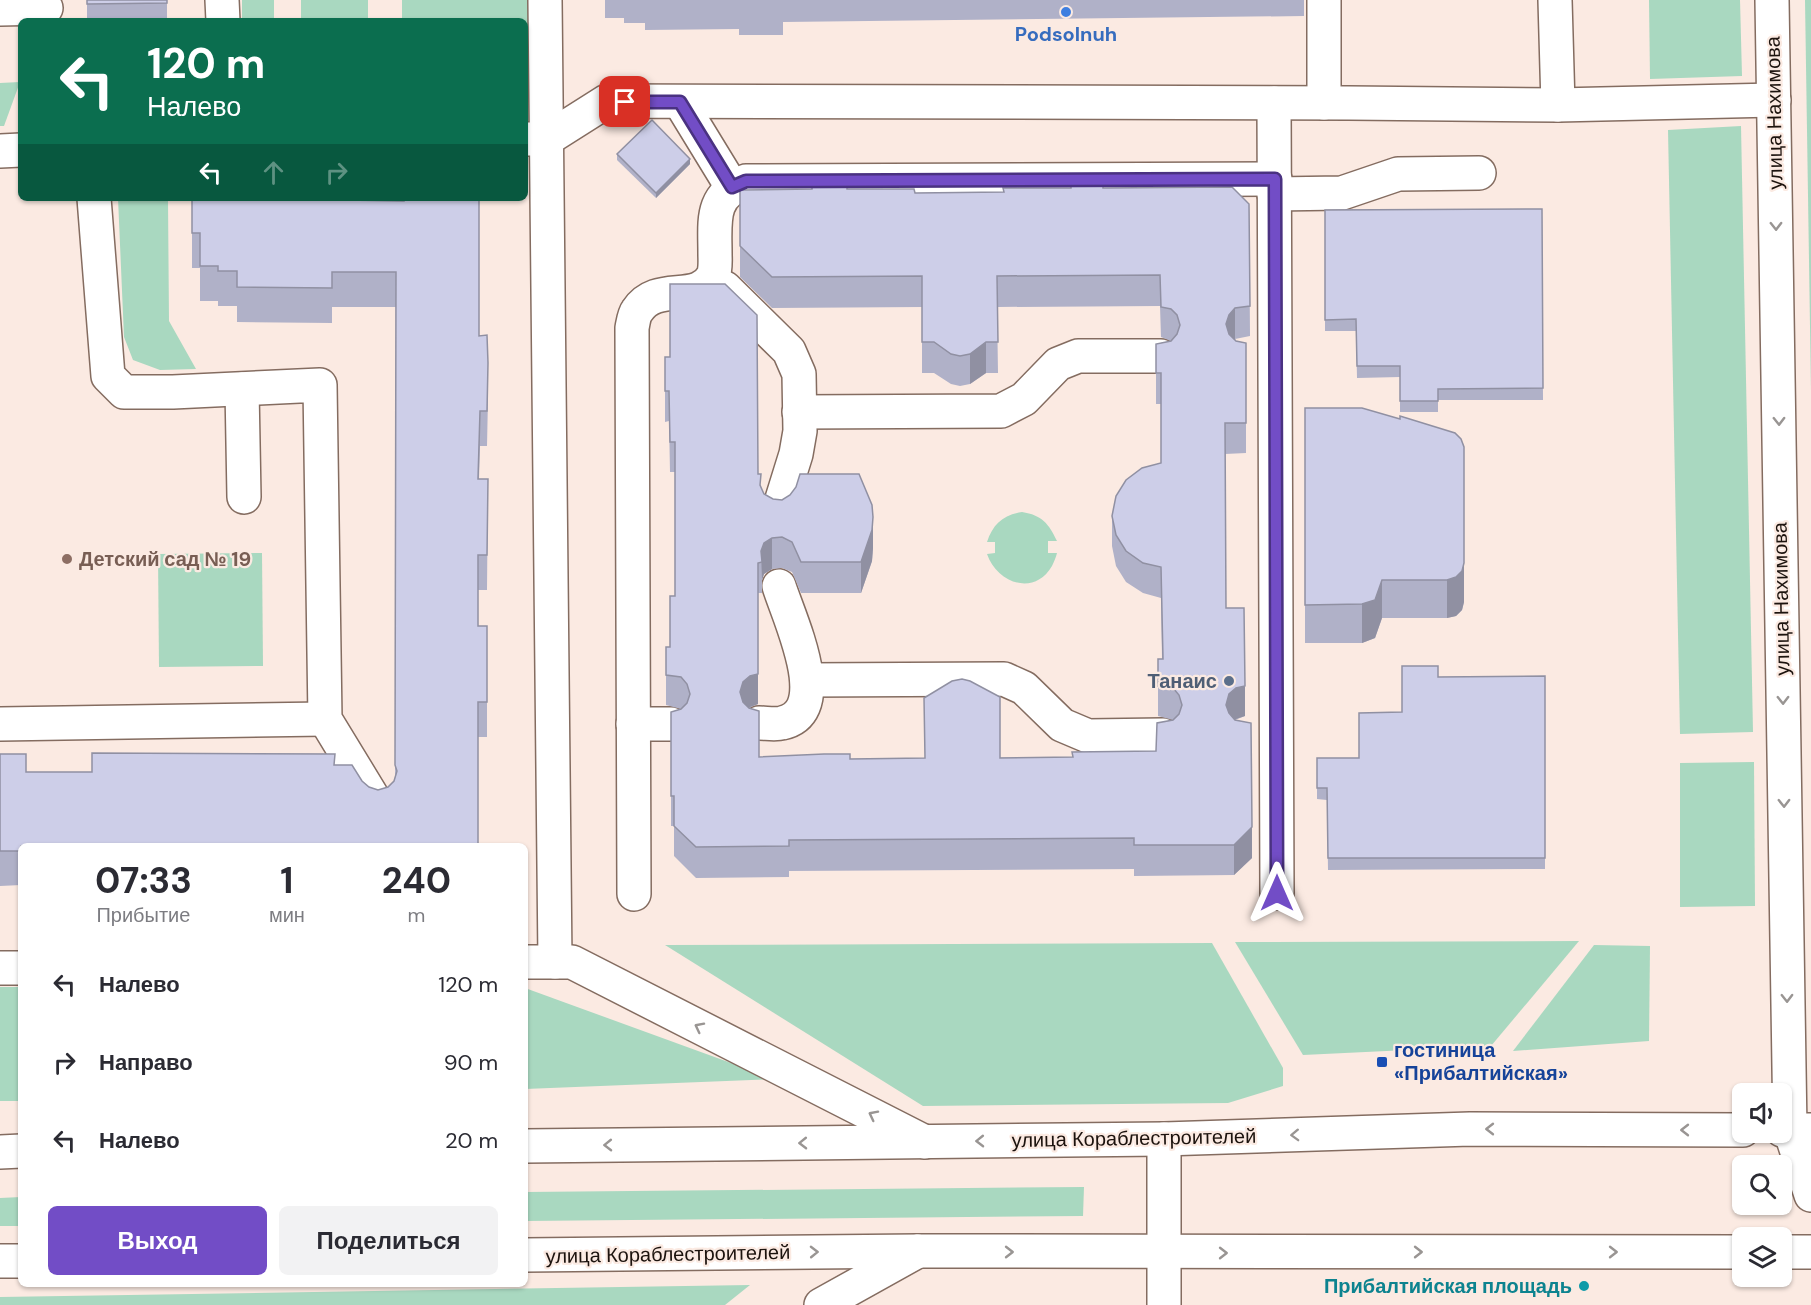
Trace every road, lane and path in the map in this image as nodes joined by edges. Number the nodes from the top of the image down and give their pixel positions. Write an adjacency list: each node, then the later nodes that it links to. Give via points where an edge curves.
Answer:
1 (222, 0): 8 (main road)
2 (544, 0): 14 (main road)
3 (1324, 0): 12 (main road)
4 (1555, 0): 13 (main road)
5 (1772, 0): 9 (main road, улица Нахимова)
6 (0, 9): 7 (main road)
7 (46, 10)
8 (222, 18)
9 (1774, 100): 13 (main road); 42 (main road, улица Нахимова, one-way to 42)
10 (680, 102): 11 (main road); 14 (main road, via 607,101); 19 (main road)
11 (1274, 103): 12 (main road); 18 (main road)
12 (1324, 103): 13 (main road)
13 (1558, 105)
14 (536, 139): 38 (main road)
15 (18, 150): 16 (main road)
16 (0, 151)
17 (1479, 173): 18 (main road, via 1398,174 1342,194)
18 (1274, 186): 19 (main road, via 746,181); 36 (main road, via 1260,355 1261,735)
19 (732, 187): 21 (main road, via 721,198 715,213)
20 (94, 201): 23 (main road, via 108,376 124,392)
21 (713, 276): 24 (main road, via 789,351 799,374); 32 (main road, via 704,287 690,292 668,292 651,298 637,311 632,328)
22 (1161, 356): 24 (main road, via 1078,356 1058,364 1024,399 1001,411)
23 (242, 389): 25 (main road); 29 (main road, via 320,385)
24 (800, 412): 26 (main road, via 796,454)
25 (244, 497)
26 (778, 512)
27 (779, 586): 28 (main road)
28 (807, 680): 30 (main road, via 807,698 793,718 782,723); 34 (main road, via 1004,680 1024,688 1062,725 1088,736)
29 (326, 719): 31 (main road); 35 (main road)
30 (759, 723)
31 (0, 724)
32 (633, 724): 33 (main road); 37 (main road)
33 (671, 724)
34 (1163, 735)
35 (378, 807)
36 (1277, 893)
37 (634, 894)
38 (540, 962): 44 (main road, one-way to 38, via 572,962)
39 (0, 968): 40 (main road)
40 (18, 968)
41 (1732, 1130): 43 (main road, улица Кораблестроителей, one-way to 43, via 1470,1129)
42 (1794, 1130): 48 (main road, улица Нахимова)
43 (1164, 1139): 44 (main road, улица Кораблестроителей, one-way to 44); 53 (main road)
44 (925, 1142): 45 (main road, улица Кораблестроителей, one-way to 45)
45 (528, 1146)
46 (18, 1151): 47 (main road)
47 (0, 1152)
48 (1811, 1195)
49 (918, 1251): 53 (main road, улица Кораблестроителей, one-way to 53); 54 (main road, улица Кораблестроителей, one-way to 49); 57 (main road, улица Кораблестроителей)
50 (1811, 1251): 52 (main road)
51 (1732, 1252): 53 (main road, улица Кораблестроителей, one-way to 51)
52 (1792, 1252)
53 (1164, 1253): 58 (main road)
54 (528, 1256)
55 (0, 1261): 56 (main road)
56 (18, 1261)
57 (821, 1305)
58 (1164, 1305)

